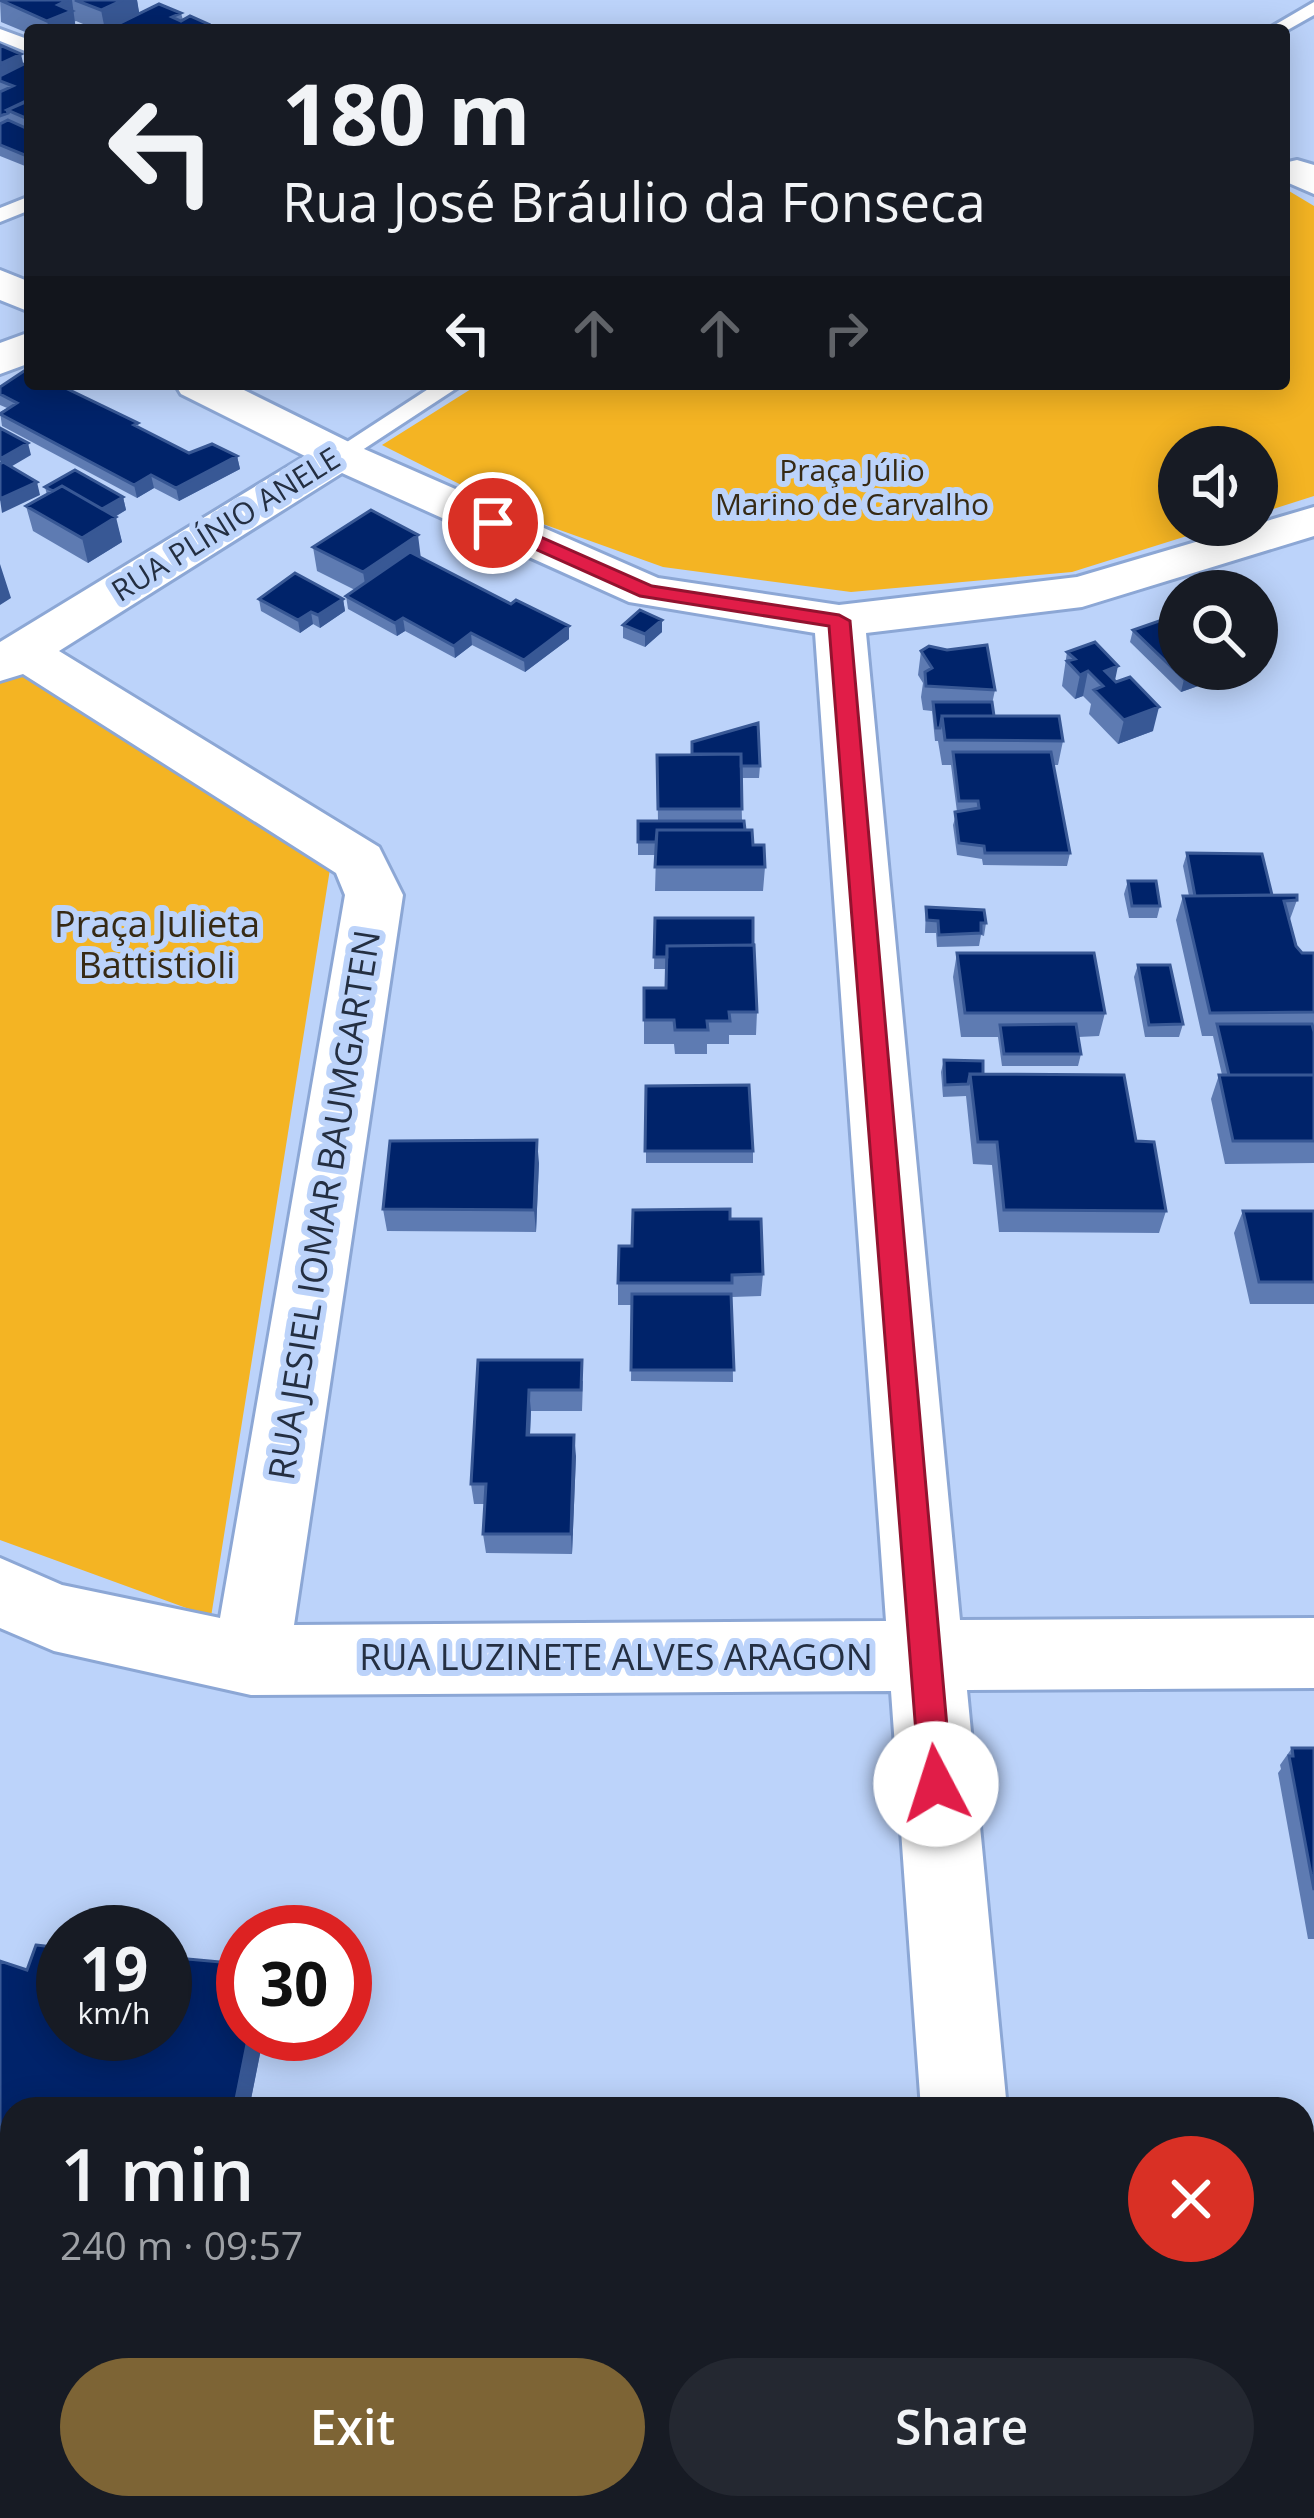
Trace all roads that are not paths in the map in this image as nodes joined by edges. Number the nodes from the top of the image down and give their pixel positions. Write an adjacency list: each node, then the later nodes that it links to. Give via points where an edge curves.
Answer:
1 (1314, 7): 2 (lane)
2 (1285, 24)
3 (209, 390): 5 (street)
4 (442, 390): 5 (lane, RUA PLÍNIO ANELE)
5 (339, 454): 7 (street, via 647,591); 8 (street, RUA PLÍNIO ANELE)
6 (1314, 521): 7 (street, via 1082,592)
7 (839, 621): 11 (street)
8 (12, 658): 12 (street, RUA JESIEL IOMAR BAUMGARTEN, via 359,861 374,895)
9 (0, 1592): 12 (street, RUA LUZINETE ALVES ARAGON, via 54,1616)
10 (1314, 1653): 11 (street, RUA LUZINETE ALVES ARAGON)
11 (925, 1655): 12 (street, RUA LUZINETE ALVES ARAGON); 13 (street)
12 (251, 1660)
13 (963, 2097)

